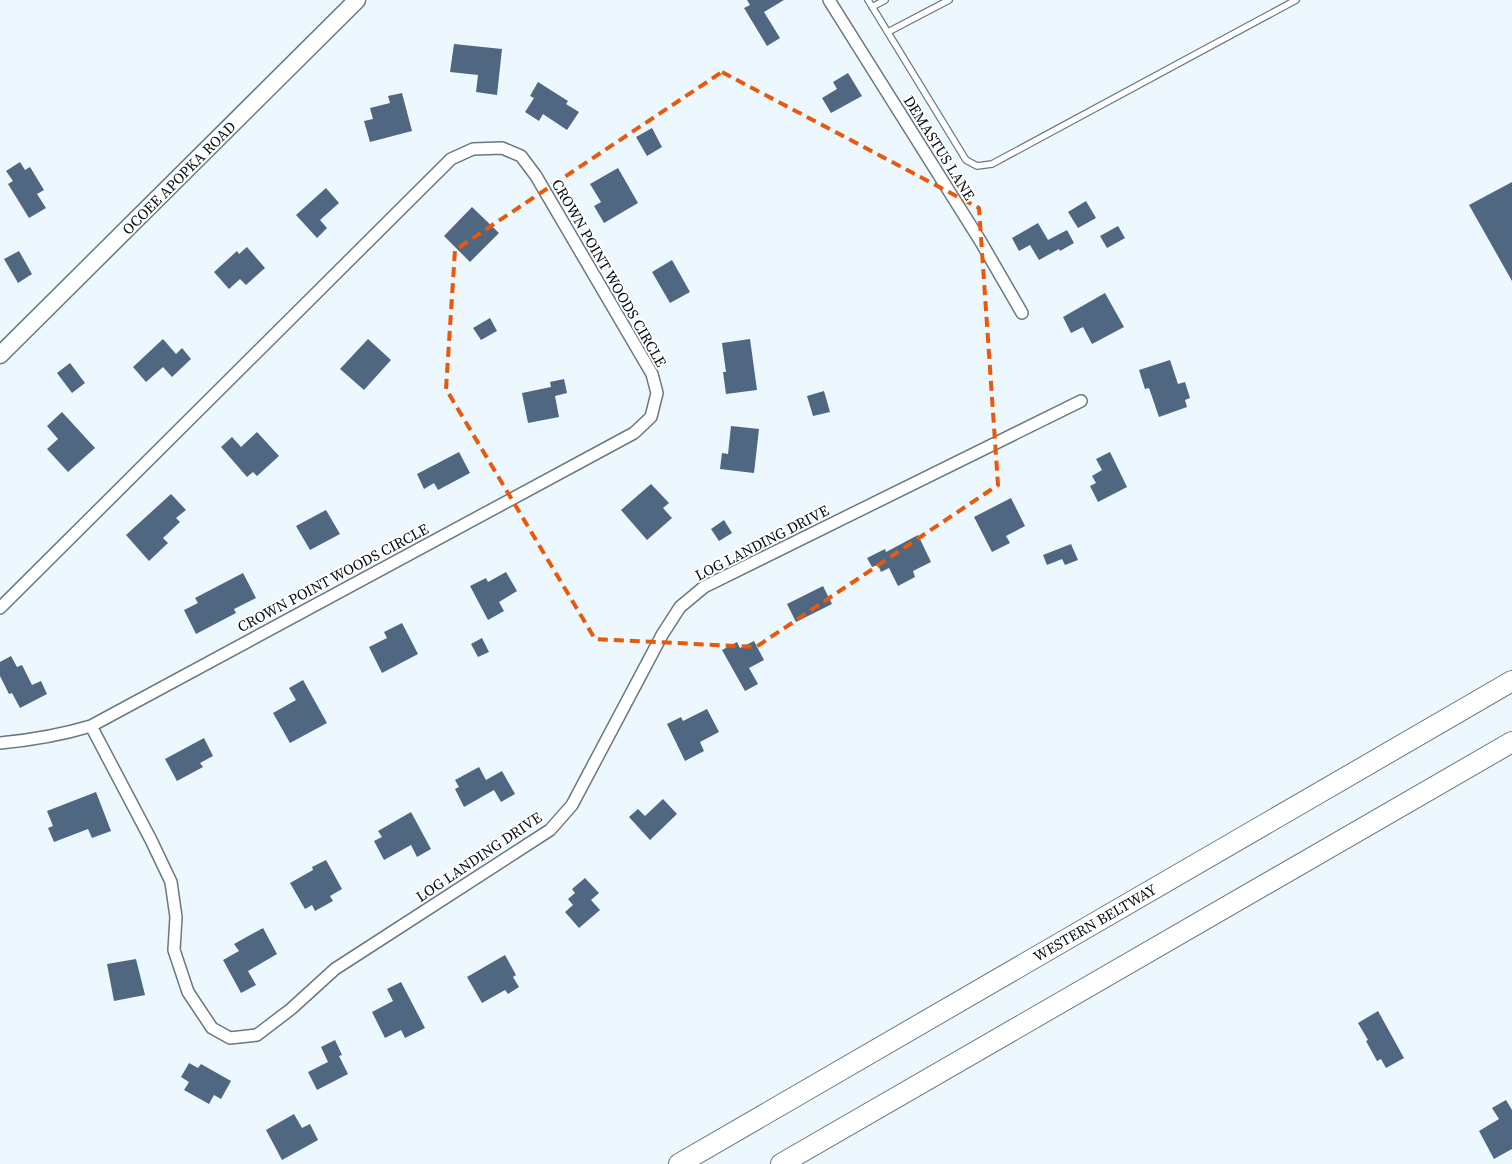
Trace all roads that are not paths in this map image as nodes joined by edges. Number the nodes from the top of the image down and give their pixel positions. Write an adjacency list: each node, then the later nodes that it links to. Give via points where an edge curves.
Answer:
1 (357, 0): 10 (main road, OCOEE APOPKA ROAD)
2 (829, 0): 9 (street, DEMASTUS LANE)
3 (868, 0): 7 (lane)
4 (885, 0): 7 (lane)
5 (949, 0): 8 (lane)
6 (1296, 0): 8 (lane, via 992,164 977,166 966,160)
7 (872, 7): 8 (lane)
8 (888, 32)
9 (1022, 313)
10 (0, 355)
11 (1081, 401): 14 (street, LOG LANDING DRIVE, via 704,587 680,607 662,635 572,805 550,830 335,969 257,1035 230,1038 212,1028 188,992 174,950 176,917 171,882)
12 (0, 608): 14 (street, CROWN POINT WOODS CIRCLE, via 451,159 473,149 502,148 521,156 536,176 652,374 657,393 651,417 634,433)
13 (1512, 682): 17 (highway, WESTERN BELTWAY)
14 (91, 726): 16 (street, CROWN POINT WOODS CIRCLE, via 50,737)
15 (1512, 742): 18 (highway)
16 (0, 743)
17 (679, 1164)
18 (780, 1164)

